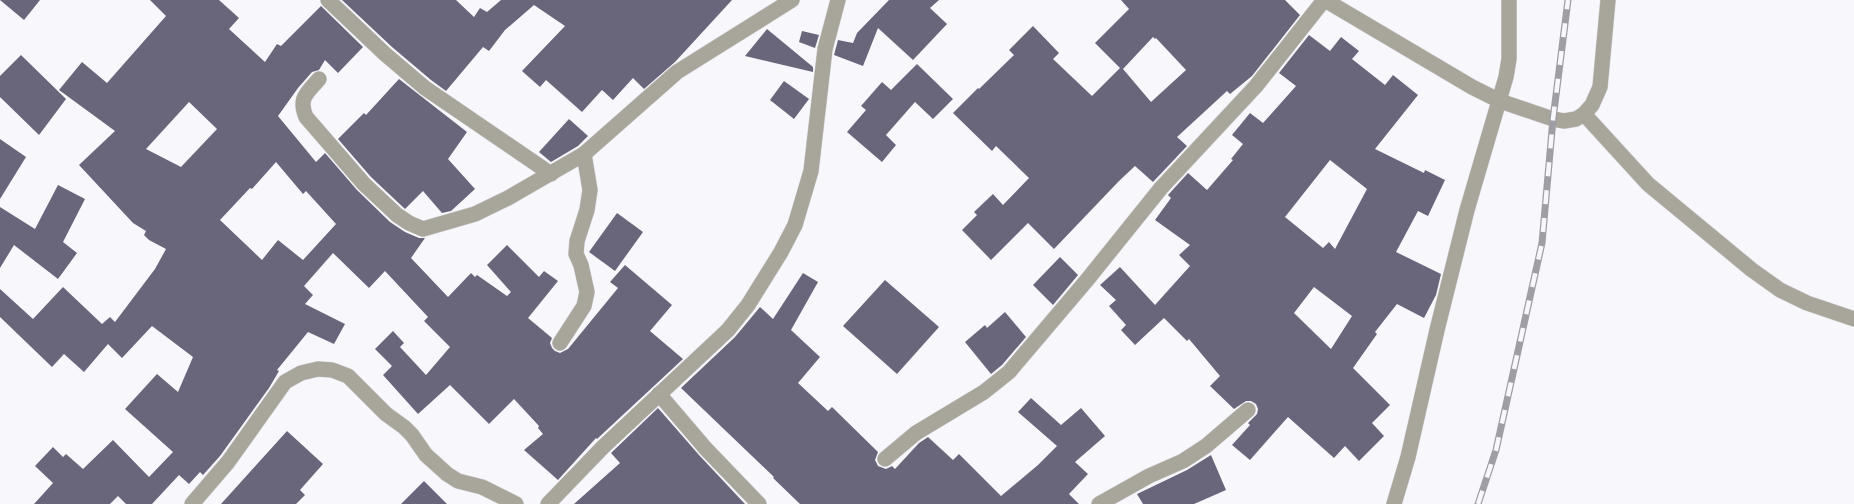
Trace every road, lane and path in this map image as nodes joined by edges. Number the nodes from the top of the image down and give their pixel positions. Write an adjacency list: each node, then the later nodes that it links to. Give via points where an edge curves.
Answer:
1 (328, 0): 11 (street, via 425,88)
2 (792, 0): 10 (street, via 677,72)
3 (838, 0): 14 (street, via 825,49 811,171 795,225 748,305 728,330)
4 (1325, 0): 8 (street); 16 (street, via 1256,86 1161,188 1009,372 984,392 916,433)
5 (1509, 0): 8 (street, via 1509,59)
6 (1608, 0): 9 (street, via 1600,87)
7 (320, 79): 11 (street, via 302,103 306,117 372,192 397,215 423,229 475,214)
8 (1500, 101): 9 (street, via 1553,119 1576,119); 22 (street, via 1467,210)
9 (1584, 114): 12 (street, via 1648,184 1752,270 1789,295)
10 (584, 154): 11 (street); 13 (street, via 590,190 576,254 587,292 584,306)
11 (551, 174)
12 (1854, 319)
13 (560, 344)
14 (659, 394): 19 (street); 20 (street)
15 (1248, 410): 21 (street, via 1206,447)
16 (885, 459)
17 (192, 504): 18 (street, via 285,382 318,369 348,376 404,427 426,456 447,474)
18 (516, 504)
19 (548, 504)
20 (759, 504)
21 (1100, 504)
22 (1394, 504)

